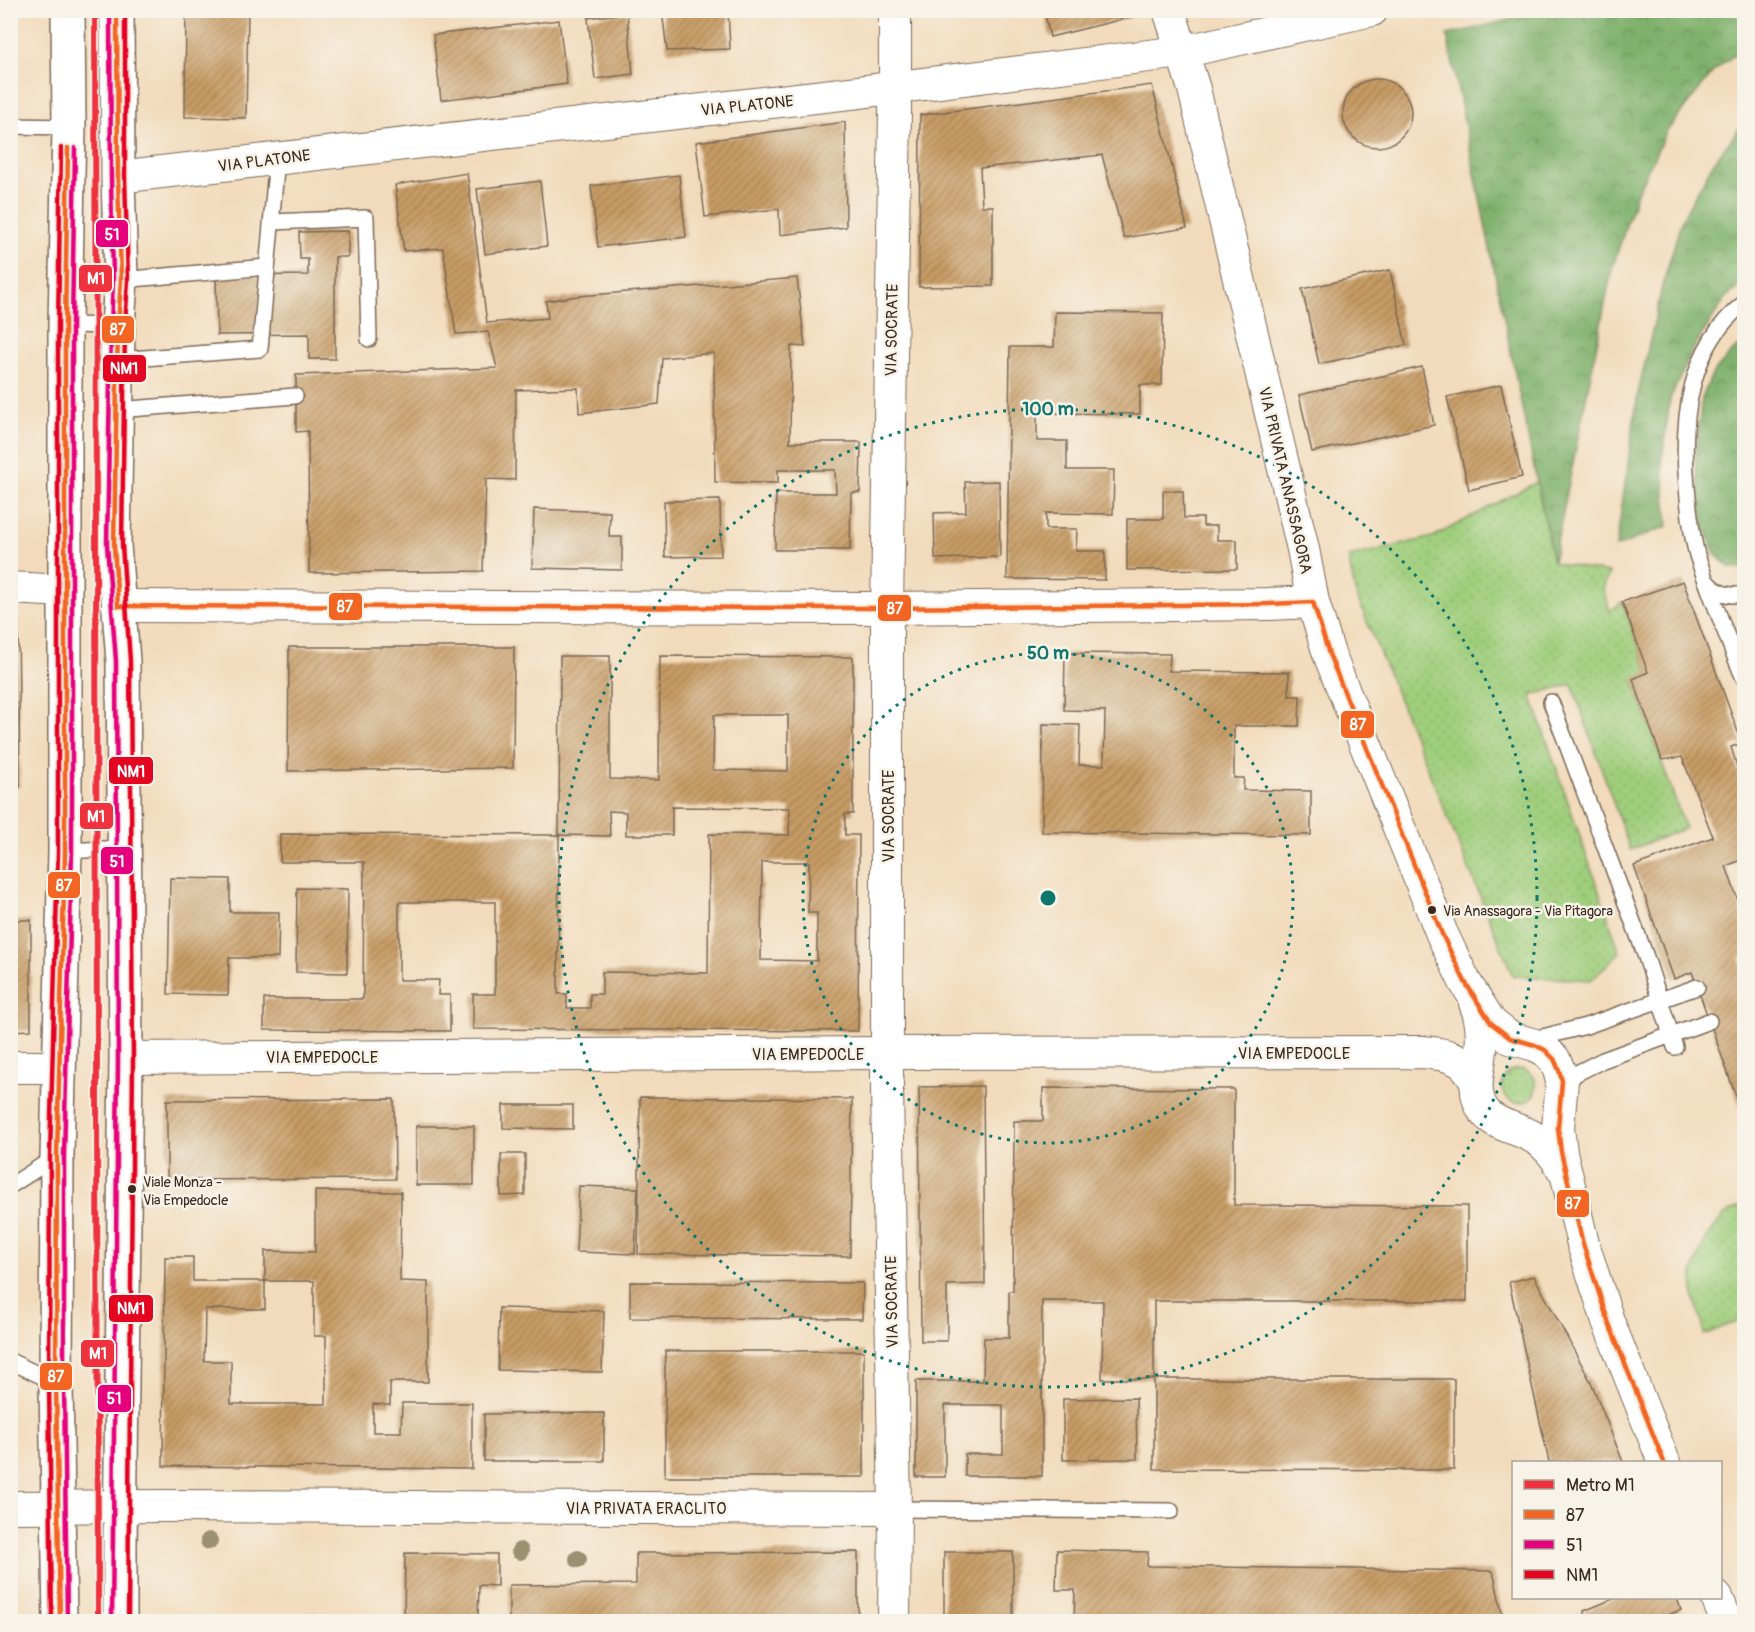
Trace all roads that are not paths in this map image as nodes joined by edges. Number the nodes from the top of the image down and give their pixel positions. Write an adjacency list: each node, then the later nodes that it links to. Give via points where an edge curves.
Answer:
1 (68, 10): 9 (main road)
2 (117, 10): 11 (main road)
3 (895, 10): 7 (street, VIA SOCRATE)
4 (1169, 10): 6 (street, VIA PRIVATA ANASSAGORA)
5 (1372, 10): 6 (street, VIA PLATONE)
6 (1181, 52): 7 (street, VIA PLATONE); 26 (street, VIA PRIVATA ANASSAGORA, via 1194,89)
7 (895, 88): 10 (street, VIA PLATONE); 28 (street, VIA SOCRATE)
8 (10, 126): 9 (lane)
9 (69, 127): 16 (main road)
10 (277, 158): 11 (street, VIA PLATONE); 12 (lane)
11 (118, 177): 14 (main road)
12 (272, 222): 13 (lane); 18 (lane, via 366,218)
13 (267, 267): 14 (lane); 19 (lane, via 260,349)
14 (121, 280): 17 (main road)
15 (1744, 303): 22 (lane, via 1719,329 1702,358 1685,424 1684,460 1691,528)
16 (65, 325): 17 (lane); 24 (main road)
17 (118, 326): 19 (main road)
18 (369, 339)
19 (118, 360): 21 (main road)
20 (295, 396): 21 (lane)
21 (117, 410): 27 (main road, via 114,545)
22 (1706, 580): 25 (lane, via 1714,590 1726,595); 29 (lane)
23 (10, 588): 24 (street)
24 (65, 591): 27 (main road); 32 (main road)
25 (1744, 594)
26 (1313, 602): 28 (street); 34 (street, VIA PRIVATA ANASSAGORA, via 1342,688 1442,934)
27 (118, 606): 28 (street); 31 (main road, via 123,661)
28 (887, 608): 39 (street, VIA SOCRATE)
29 (1744, 678)
30 (1551, 702): 35 (lane)
31 (124, 848): 32 (lane); 40 (main road)
32 (65, 851): 42 (main road)
33 (1697, 987): 35 (lane)
34 (1471, 994): 38 (street, VIA PRIVATA ANASSAGORA, via 1491,1023); 43 (street, VIA PRIVATA ANASSAGORA, via 1481,1027)
35 (1660, 1000): 37 (lane); 38 (lane, via 1586,1026)
36 (1709, 1021): 37 (lane)
37 (1673, 1041): 44 (lane, via 1603,1060 1575,1074)
38 (1522, 1042): 43 (street, via 1495,1049 1485,1058); 44 (street, VIA PRIVATA ANASSAGORA, via 1545,1050 1554,1059 1562,1081)
39 (888, 1053): 40 (street, VIA EMPEDOCLE); 43 (street, VIA EMPEDOCLE, via 1423,1052 1451,1056); 55 (street, VIA SOCRATE)
40 (126, 1058): 52 (main road)
41 (10, 1067): 42 (street)
42 (60, 1067): 46 (main road)
43 (1477, 1077): 45 (street, VIA PRIVATA ANASSAGORA, via 1477,1096 1483,1109)
44 (1561, 1095): 45 (street, via 1552,1112 1538,1124 1521,1128); 47 (street, VIA PRIVATA ANASSAGORA, via 1558,1128)
45 (1502, 1125): 47 (street, VIA PRIVATA ANASSAGORA, via 1545,1145)
46 (57, 1155): 48 (lane); 50 (main road)
47 (1566, 1176): 51 (street, VIA PRIVATA ANASSAGORA, via 1608,1322)
48 (10, 1186)
49 (10, 1361): 50 (lane)
50 (56, 1383): 54 (main road)
51 (1664, 1461)
52 (120, 1506): 54 (street, VIA PRIVATA ERACLITO); 55 (street, VIA PRIVATA ERACLITO); 59 (main road)
53 (10, 1507): 54 (street, VIA PRIVATA ERACLITO)
54 (58, 1507): 58 (main road)
55 (895, 1509): 56 (lane, VIA PRIVATA ERACLITO); 60 (street, VIA SOCRATE)
56 (1171, 1510)
57 (1717, 1599): 61 (street)
58 (60, 1622)
59 (120, 1622)
60 (894, 1622)
61 (1727, 1622)

